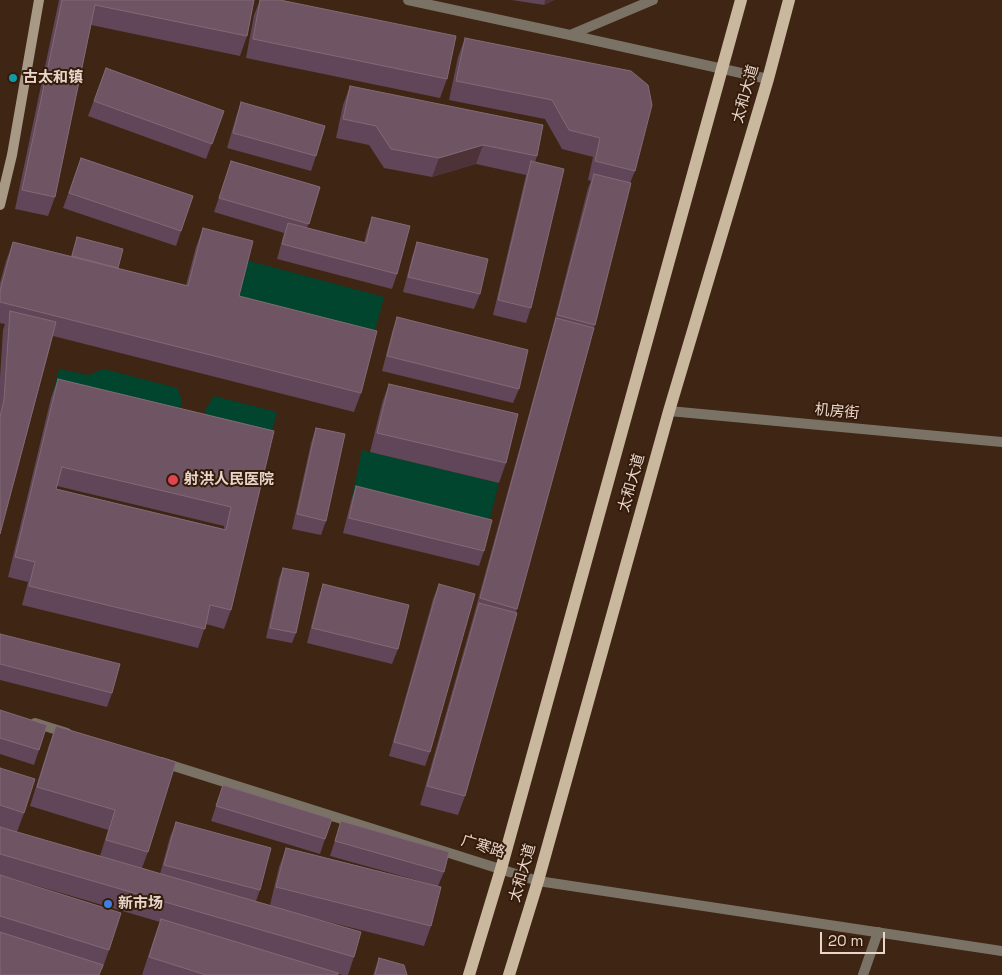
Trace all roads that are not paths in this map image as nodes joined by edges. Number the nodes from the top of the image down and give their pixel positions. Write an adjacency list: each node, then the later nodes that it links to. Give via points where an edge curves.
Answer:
1 (39, 0): 10 (main road)
2 (408, 0): 6 (street)
3 (653, 0): 7 (street)
4 (741, 0): 8 (main road, 太和大道)
5 (789, 0): 9 (main road, 太和大道)
6 (438, 3): 7 (street)
7 (570, 35): 8 (street)
8 (723, 69): 9 (street); 16 (main road, 太和大道)
9 (768, 78): 11 (main road, 太和大道)
10 (0, 205)
11 (669, 411): 12 (street, 机房街); 17 (main road, 太和大道)
12 (1002, 442)
13 (27, 720): 14 (street)
14 (81, 737)
15 (155, 760): 16 (street, 广寒路)
16 (501, 869): 17 (street, 广寒路); 20 (main road, 太和大道)
17 (538, 881): 18 (street, 广寒路); 21 (main road, 太和大道)
18 (878, 932): 19 (street, 广寒路); 22 (street)
19 (1002, 951)
20 (469, 975)
21 (509, 975)
22 (863, 975)

